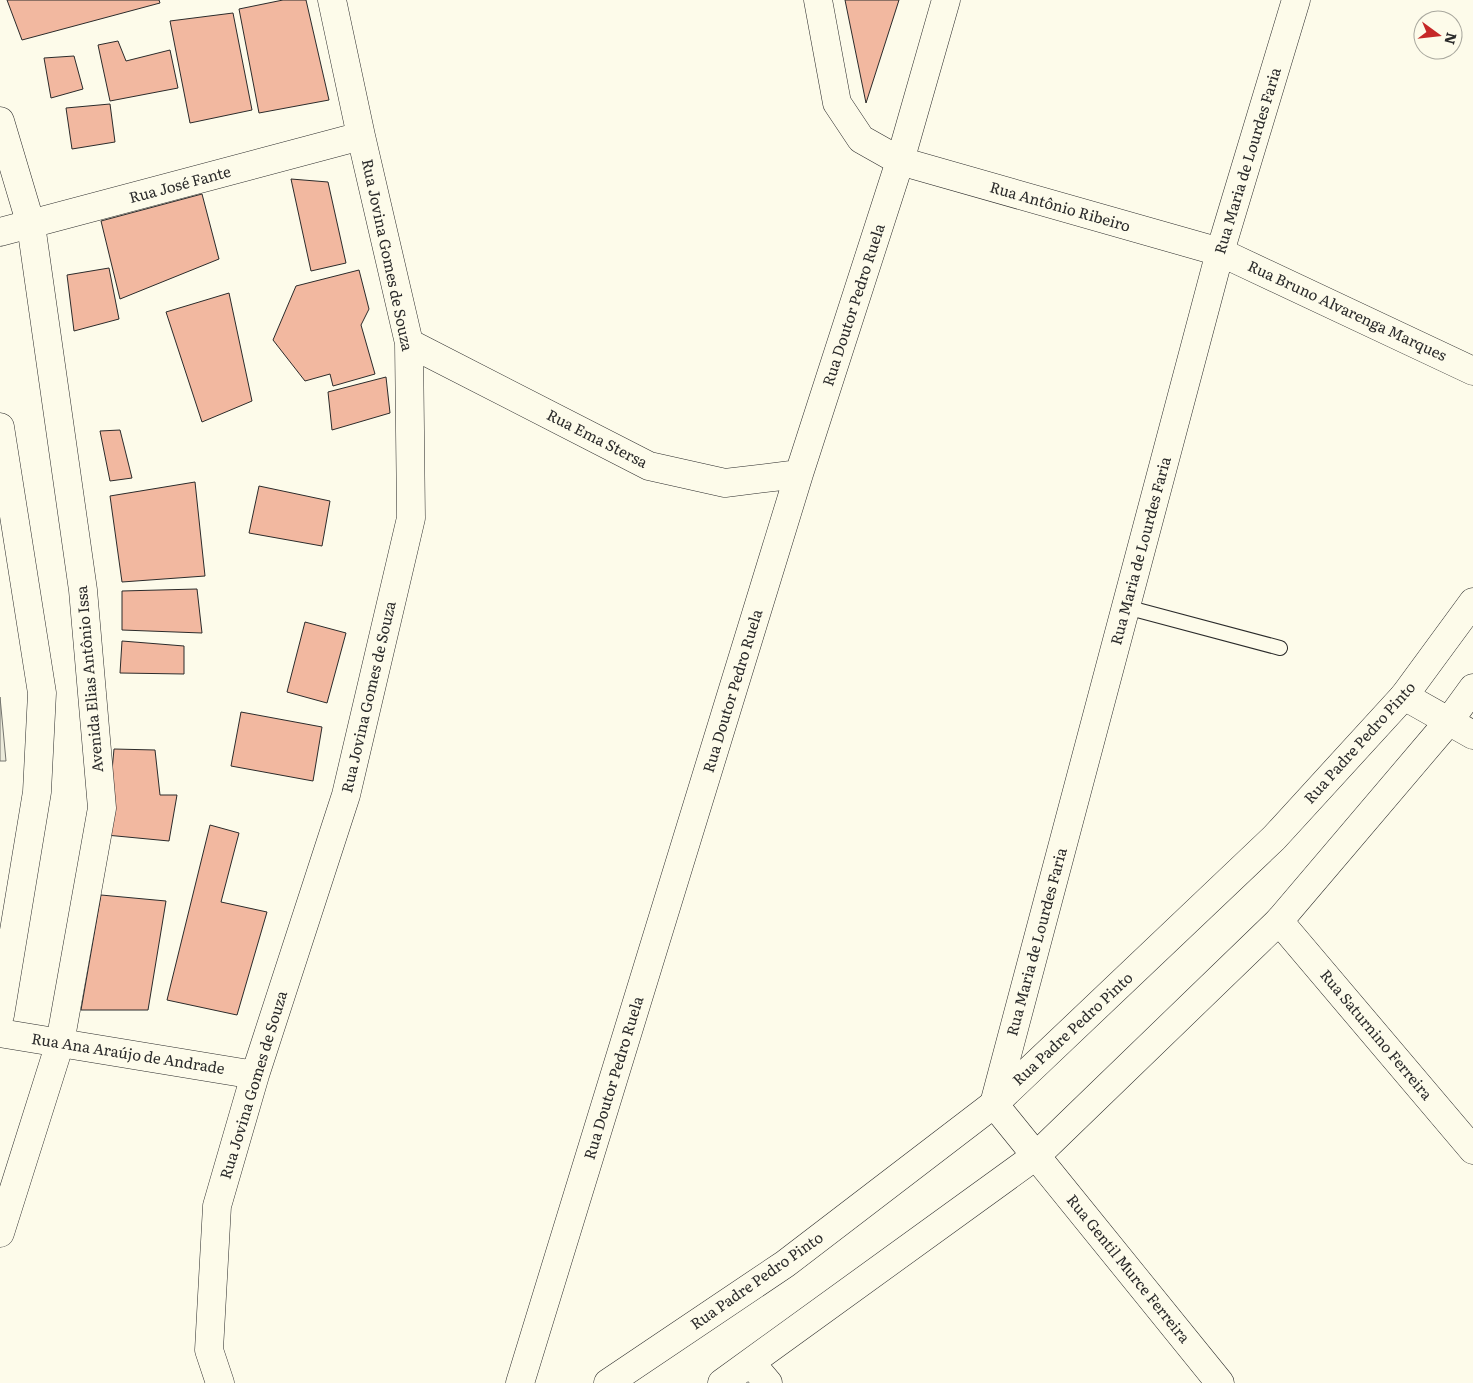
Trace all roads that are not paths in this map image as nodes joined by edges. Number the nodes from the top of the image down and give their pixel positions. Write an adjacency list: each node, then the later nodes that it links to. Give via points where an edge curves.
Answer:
1 (332, 0): 6 (main road, Rua Jovina Gomes de Souza)
2 (818, 0): 7 (main road, Rua Antônio Ribeiro, via 838,103 861,139)
3 (946, 0): 7 (main road, Rua Doutor Pedro Ruela)
4 (1296, 0): 10 (main road, Rua Maria de Lourdes Faria)
5 (0, 121): 8 (main road, Avenida Elias Antônio Issa)
6 (361, 136): 8 (main road, Rua José Fante); 11 (main road, Rua Jovina Gomes de Souza)
7 (900, 162): 10 (main road, Rua Antônio Ribeiro); 14 (main road, Rua Doutor Pedro Ruela)
8 (31, 224): 9 (main road, Rua José Fante); 25 (main road, Avenida Elias Antônio Issa, via 83,590 102,808)
9 (0, 232)
10 (1220, 252): 12 (main road, Rua Bruno Alvarenga Marques); 16 (main road, Rua Maria de Lourdes Faria)
11 (408, 343): 14 (main road, Rua Ema Stersa, via 649,466 725,483); 26 (main road, Rua Jovina Gomes de Souza, via 411,518 346,795)
12 (1473, 370)
13 (0, 427): 23 (main road, via 42,693 37,792)
14 (799, 474): 33 (main road, Rua Doutor Pedro Ruela)
15 (1473, 602): 19 (main road, Rua Padre Pedro Pinto)
16 (1126, 607): 17 (lane); 27 (main road, Rua Maria de Lourdes Faria)
17 (1280, 648)
18 (1473, 688): 20 (main road)
19 (1404, 696): 20 (main road); 27 (main road, Rua Padre Pedro Pinto, via 1274,838)
20 (1449, 721): 21 (main road); 22 (main road)
21 (1473, 735)
22 (1280, 921): 28 (main road, Rua Saturnino Ferreira); 29 (main road)
23 (0, 1015)
24 (0, 1033): 25 (main road, Rua Ana Araújo de Andrade)
25 (60, 1043): 26 (main road, Rua Ana Araújo de Andrade); 30 (main road, Avenida Elias Antônio Issa)
26 (255, 1075): 32 (main road, Rua Jovina Gomes de Souza, via 217,1206 209,1350)
27 (994, 1104): 29 (main road, Rua Gentil Murce Ferreira); 34 (main road, Rua Padre Pedro Pinto, via 785,1264)
28 (1473, 1150)
29 (1037, 1155): 31 (main road); 36 (main road, Rua Gentil Murce Ferreira)
30 (0, 1233)
31 (759, 1373): 35 (main road)
32 (220, 1383)
33 (520, 1383)
34 (608, 1383)
35 (722, 1383)
36 (1220, 1383)

